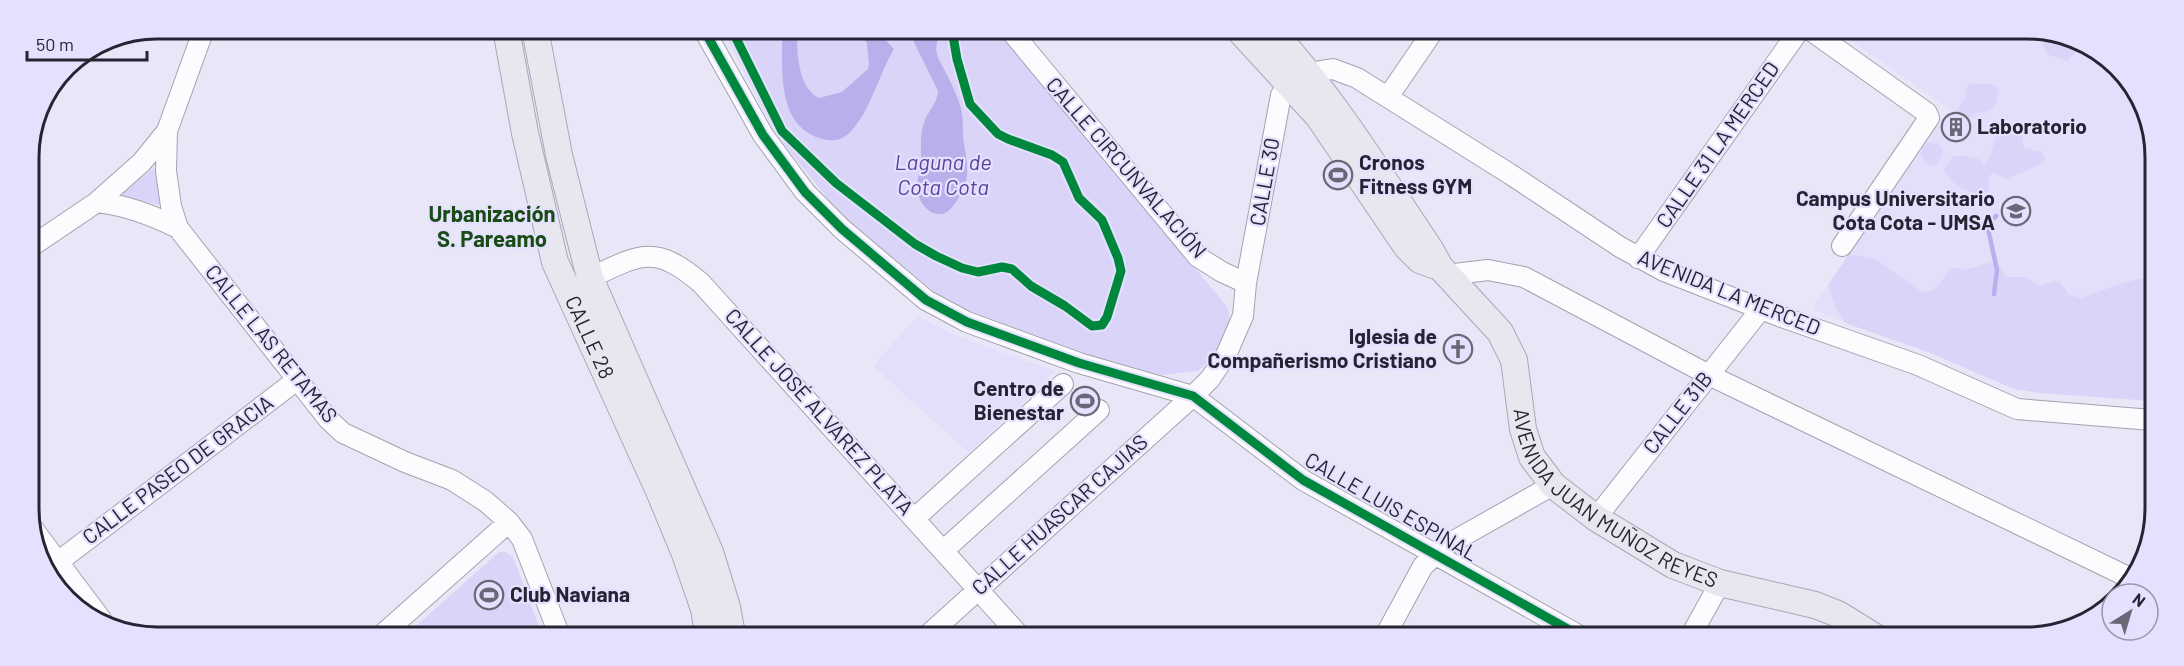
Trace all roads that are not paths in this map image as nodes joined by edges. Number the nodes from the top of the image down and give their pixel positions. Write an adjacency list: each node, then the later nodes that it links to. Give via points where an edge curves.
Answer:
1 (200, 39): 13 (street, CALLE LAS RETAMAS)
2 (508, 39): 22 (main road, CALLE 28, via 555,262)
3 (537, 39): 20 (main road, CALLE 28, via 559,155)
4 (709, 39): 27 (street, via 763,135 805,192 926,300 967,322 1080,363)
5 (1017, 39): 21 (street, CALLE CIRCUNVALACIÓN, via 1198,257)
6 (1250, 39): 11 (main road, AVENIDA JUAN MUÑOZ REYES)
7 (1277, 39): 11 (main road, AVENIDA JUAN MUÑOZ REYES)
8 (1428, 39): 12 (street)
9 (1793, 39): 18 (street, CALLE 31 LA MERCED)
10 (1823, 39): 17 (street, via 1929,118)
11 (1300, 80): 12 (street, AVENIDA LA MERCED, via 1333,69); 19 (main road, AVENIDA JUAN MUÑOZ REYES, via 1318,116 1406,246 1420,260); 21 (street, CALLE 30, via 1281,95)
12 (1388, 97): 18 (street, AVENIDA LA MERCED)
13 (167, 131): 14 (street, via 142,162); 15 (street, CALLE LAS RETAMAS, via 166,171)
14 (97, 202): 15 (street, via 138,211); 16 (street)
15 (178, 228): 25 (street, CALLE LAS RETAMAS)
16 (39, 241)
17 (1842, 246)
18 (1638, 258): 23 (street, AVENIDA LA MERCED)
19 (1443, 271): 24 (street, via 1488,270 1524,277); 30 (main road, AVENIDA JUAN MUÑOZ REYES, via 1500,332 1514,360 1523,429 1532,457)
20 (590, 278): 22 (main road); 31 (main road, CALLE 28); 32 (street, CALLE JOSÉ ALVAREZ PLATA, via 628,259 653,255 682,267 701,283)
21 (1246, 283): 27 (street, via 1243,315 1226,355 1210,380)
22 (566, 289): 31 (main road, CALLE 28)
23 (1761, 309): 24 (street, CALLE 31B); 29 (street, AVENIDA LA MERCED, via 1918,365 2017,409)
24 (1709, 375): 33 (street, CALLE 31B); 39 (street)
25 (298, 379): 34 (street, CALLE LAS RETAMAS, via 328,420 343,433 452,480); 38 (street, CALLE PASEO DE GRACIA)
26 (1063, 384): 32 (street)
27 (1193, 396): 37 (street, CALLE LUIS ESPINAL, via 1303,480); 41 (street, CALLE HUASCAR CAJIAS)
28 (1099, 410): 36 (street)
29 (2145, 420)
30 (1553, 485): 33 (main road, AVENIDA JUAN MUÑOZ REYES); 37 (street)
31 (670, 487): 45 (main road, CALLE 28); 46 (main road, CALLE 28, via 710,552)
32 (915, 518): 36 (street, CALLE JOSÉ ALVAREZ PLATA)
33 (1596, 518): 40 (main road, AVENIDA JUAN MUÑOZ REYES, via 1673,565)
34 (509, 522): 43 (street); 44 (street, CALLE LAS RETAMAS, via 522,539)
35 (44, 543): 38 (street)
36 (944, 550): 41 (street, CALLE JOSÉ ALVAREZ PLATA)
37 (1436, 554): 49 (street, via 1423,566); 50 (street, CALLE LUIS ESPINAL)
38 (58, 562): 42 (street)
39 (2125, 575)
40 (1720, 583): 51 (street); 52 (main road, AVENIDA JUAN MUÑOZ REYES, via 1815,605)
41 (978, 589): 47 (street, CALLE HUASCAR CAJIAS); 48 (street, CALLE JOSÉ ALVAREZ PLATA)
42 (92, 608)
43 (391, 627)
44 (556, 627)
45 (707, 627)
46 (731, 627)
47 (937, 627)
48 (1012, 627)
49 (1390, 627)
50 (1564, 627)
51 (1695, 627)
52 (1859, 627)

